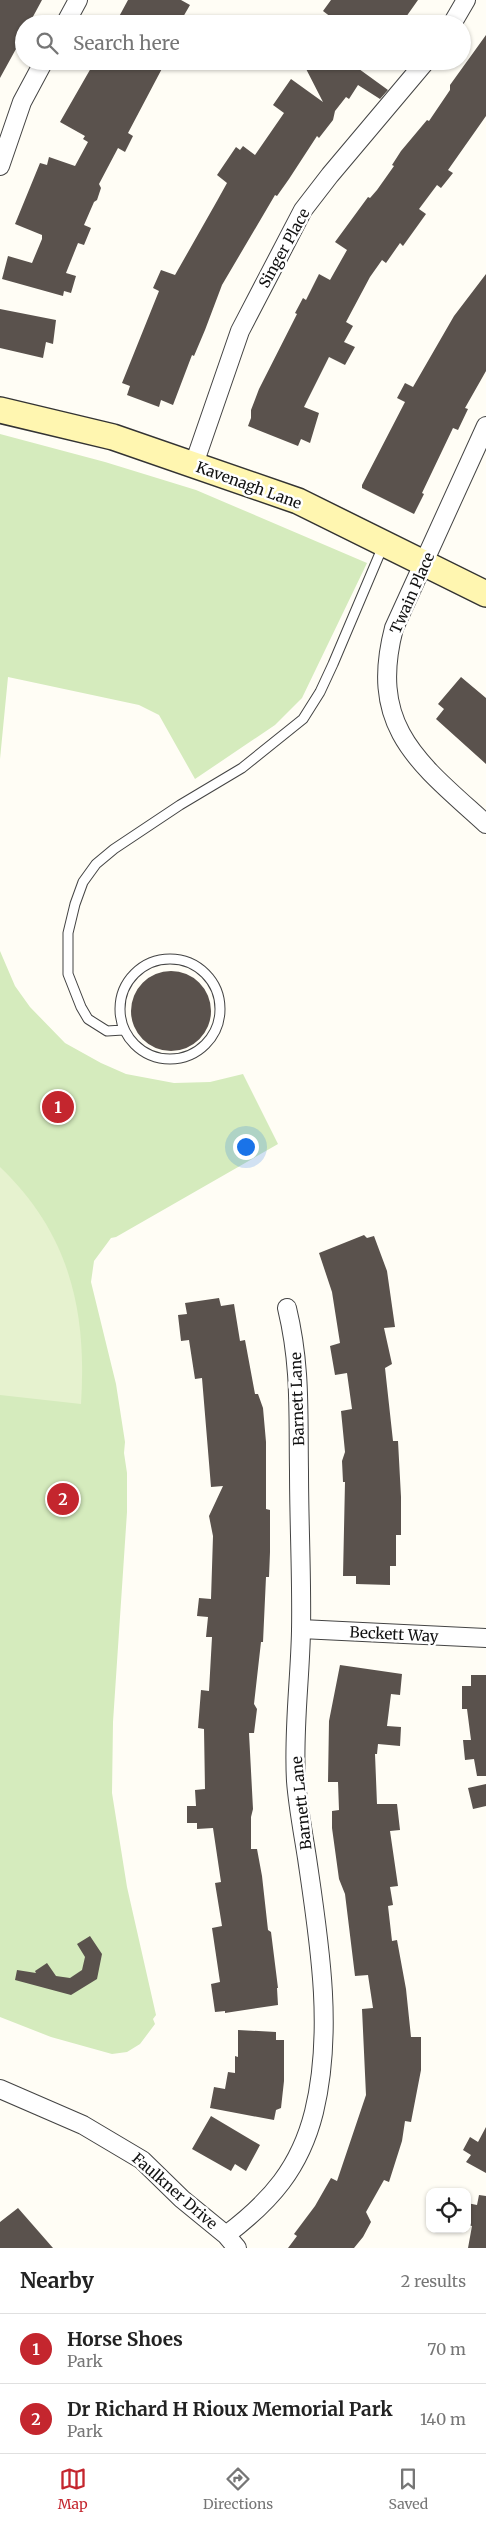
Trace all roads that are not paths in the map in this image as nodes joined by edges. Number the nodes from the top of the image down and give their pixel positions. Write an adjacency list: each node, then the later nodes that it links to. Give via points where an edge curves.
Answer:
1 (78, 0): 3 (street)
2 (466, 0): 4 (street)
3 (70, 15)
4 (457, 15)
5 (39, 70): 7 (street, via 22,102)
6 (418, 70): 10 (street, Singer Place, via 303,210 240,331)
7 (0, 166)
8 (0, 410): 10 (main road, Kavenagh Lane, via 113,437)
9 (486, 426): 12 (street, Twain Place)
10 (194, 464): 11 (main road, Kavenagh Lane, via 298,501)
11 (384, 543): 12 (main road, Kavenagh Lane); 15 (lane, via 334,664 303,719 242,768 114,849 96,864 84,882 68,933 68,974 88,1019 107,1031)
12 (424, 565): 13 (main road, Kavenagh Lane); 14 (street, Twain Place, via 394,628 387,653 386,680 390,706 398,731 412,753)
13 (486, 594)
14 (486, 824)
15 (123, 1030): 15 (lane, via 136,1048 156,1058 179,1059 200,1050 214,1033 220,1012 216,990 203,971 183,961 160,960 140,969 125,986 119,1007)
16 (287, 1308): 17 (street, Barnett Lane, via 298,1368 300,1407)
17 (301, 1629): 18 (street, Beckett Way); 20 (street, Barnett Lane, via 296,1781 322,1991 320,2084 306,2139 283,2183)
18 (486, 1638)
19 (0, 2089): 20 (street, Faulkner Drive, via 83,2126 142,2160)
20 (232, 2242)

